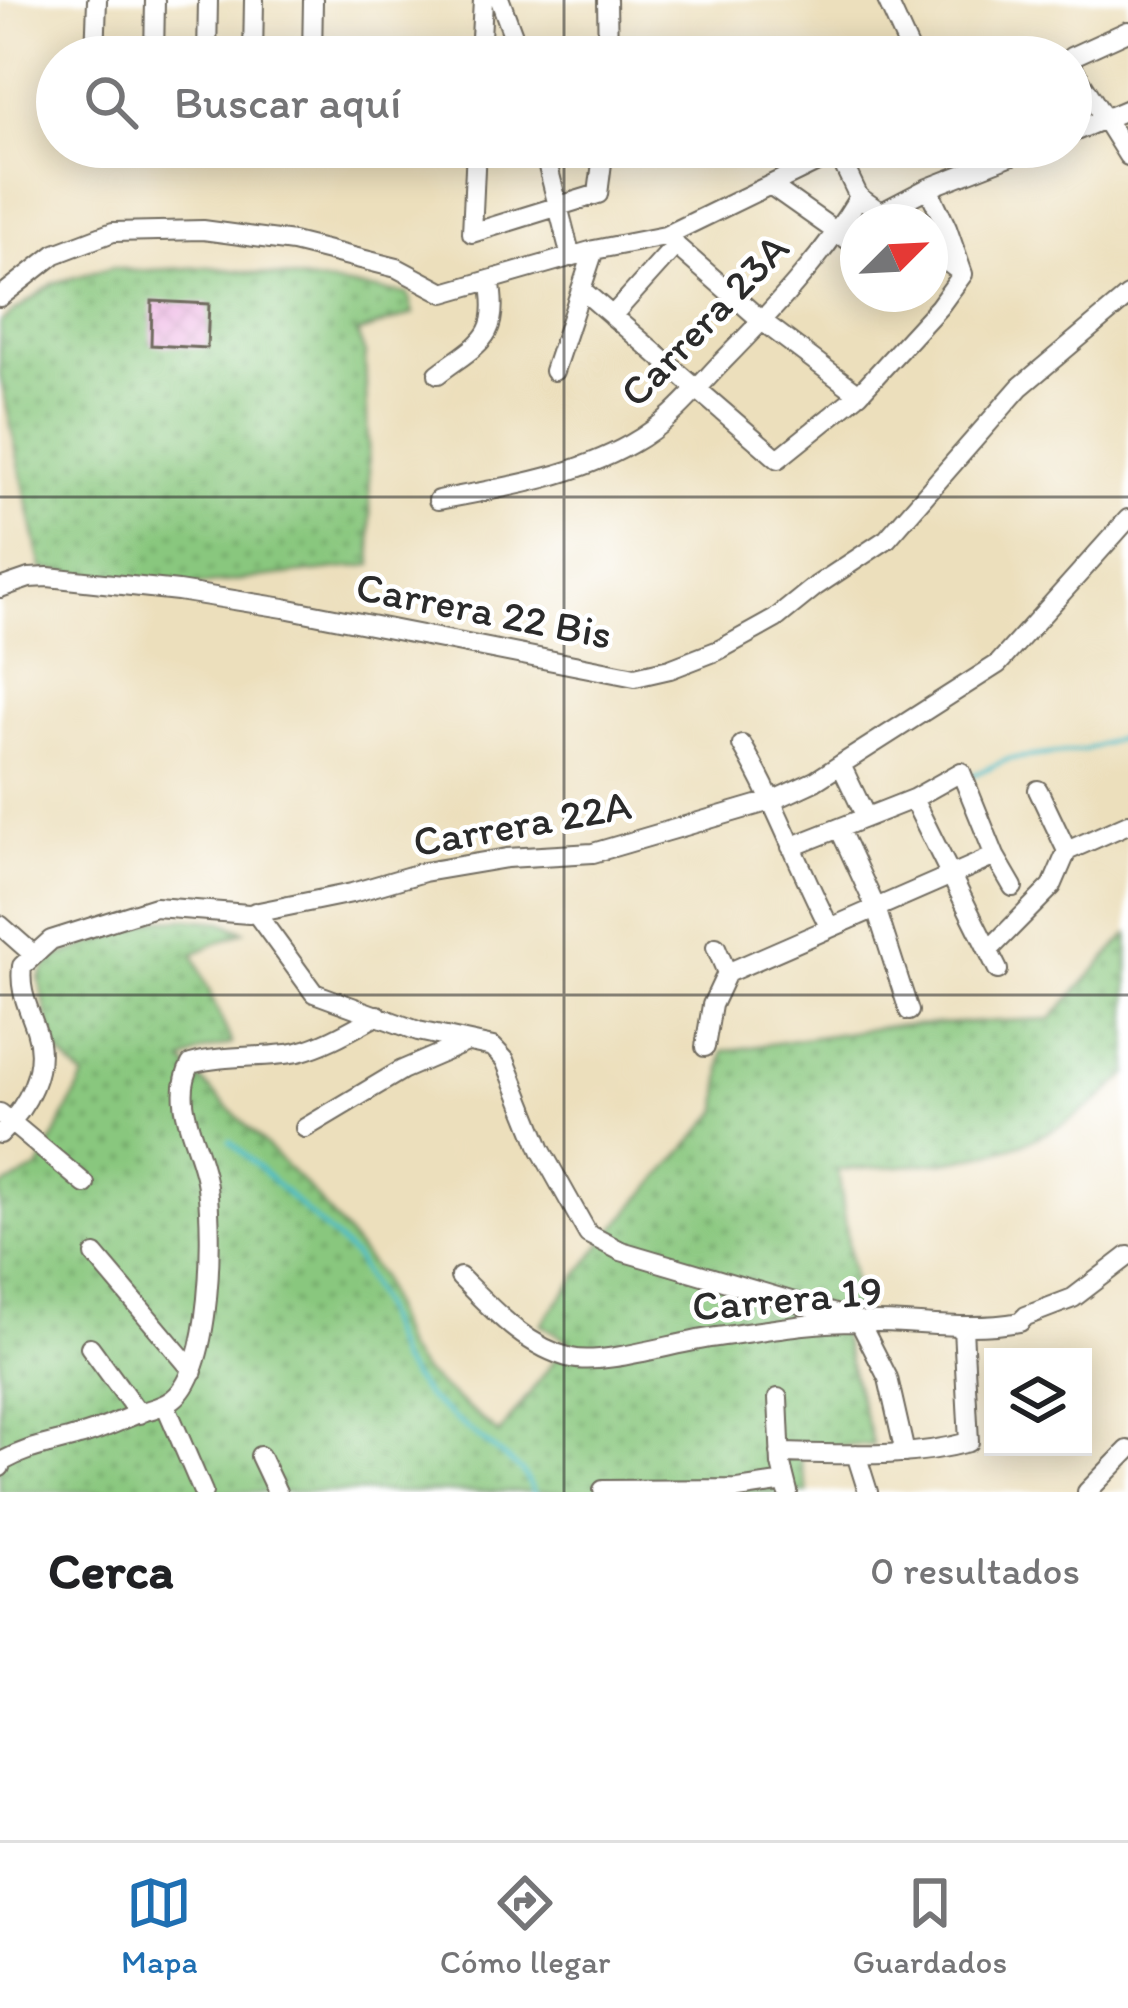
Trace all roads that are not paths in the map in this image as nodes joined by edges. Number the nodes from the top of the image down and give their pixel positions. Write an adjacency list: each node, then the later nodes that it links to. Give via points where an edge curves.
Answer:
1 (97, 0): 11 (street)
2 (155, 0): 12 (street)
3 (208, 0): 13 (street)
4 (254, 0): 14 (street)
5 (314, 0): 15 (street)
6 (483, 0): 16 (street)
7 (500, 0): 17 (street)
8 (607, 0): 18 (street)
9 (887, 0): 19 (street)
10 (1128, 31): 20 (street)
11 (96, 36)
12 (154, 36)
13 (207, 36)
14 (253, 36)
15 (313, 36)
16 (482, 36)
17 (513, 36)
18 (608, 36)
19 (903, 36)
20 (1092, 50)
21 (1092, 96): 23 (street)
22 (1128, 110): 23 (street)
23 (1106, 120): 24 (street); 25 (street)
24 (1092, 125)
25 (1128, 155)
26 (475, 168): 37 (street, via 472,233)
27 (548, 168): 37 (street)
28 (601, 168): 37 (street, via 598,194)
29 (803, 168): 32 (street)
30 (849, 168): 34 (street)
31 (979, 168): 33 (street)
32 (770, 184): 38 (street); 39 (street)
33 (928, 188): 36 (street); 43 (street)
34 (859, 196): 35 (street); 38 (street, Carrera 23A)
35 (870, 204)
36 (906, 204)
37 (558, 206): 41 (street)
38 (838, 232): 51 (street, Carrera 23A)
39 (670, 240): 40 (street); 50 (street); 51 (street)
40 (594, 250): 41 (street); 45 (street)
41 (571, 257): 44 (street)
42 (948, 263): 43 (street)
43 (963, 274): 46 (street)
44 (490, 280): 47 (street, via 444,293 397,268 293,242 203,230 113,232 56,254); 53 (street, via 489,330)
45 (581, 289): 50 (street); 52 (street)
46 (948, 294)
47 (0, 296)
48 (1128, 296): 58 (street, Carrera 22 Bis, via 1020,387 887,539 775,619 670,669 635,676 263,604 48,578)
49 (933, 312): 55 (street)
50 (611, 316): 54 (street)
51 (762, 321): 54 (street, Carrera 23A); 55 (street)
52 (554, 371)
53 (438, 374)
54 (699, 387): 55 (street, via 778,459); 56 (street, Carrera 23A, via 674,416 594,462)
55 (859, 394)
56 (438, 500)
57 (1128, 519): 60 (street, Carrera 22A, via 998,664)
58 (0, 588)
59 (742, 745): 63 (street)
60 (841, 765): 63 (street, Carrera 22A); 64 (street)
61 (1038, 790): 68 (street)
62 (913, 799): 64 (street); 69 (street, via 961,772); 70 (street)
63 (774, 800): 67 (street); 73 (street, Carrera 22A, via 593,853 424,872)
64 (866, 817): 66 (street)
65 (1128, 824): 68 (street)
66 (839, 827): 67 (street); 72 (street)
67 (791, 847): 75 (street)
68 (1067, 851): 77 (street, via 1052,886)
69 (995, 856): 70 (street); 71 (street)
70 (950, 877): 72 (street); 77 (street)
71 (1013, 887)
72 (876, 908): 75 (street); 81 (street)
73 (255, 912): 78 (street, Carrera 22A, via 154,907 51,940); 82 (street, via 314,993)
74 (0, 925): 78 (street)
75 (829, 926): 80 (street)
76 (716, 947): 80 (street)
77 (990, 949): 79 (street)
78 (34, 955): 85 (street, via 22,966 20,993 38,1034 38,1077)
79 (998, 970)
80 (727, 973): 84 (street)
81 (908, 1011)
82 (378, 1015): 83 (street); 94 (street, via 297,1052 191,1064 183,1078 208,1192)
83 (466, 1042): 86 (street); 91 (street, via 494,1047 505,1060 541,1150 588,1234 620,1251)
84 (705, 1047)
85 (4, 1123): 87 (street)
86 (305, 1128)
87 (85, 1184)
88 (95, 1255): 94 (street)
89 (1128, 1256): 92 (street, Carrera 19, via 1056,1307 1021,1322)
90 (460, 1277): 91 (street, Carrera 19, via 506,1322 574,1359)
91 (859, 1321): 92 (street, Carrera 19); 101 (street, via 888,1378)
92 (963, 1328): 101 (street, via 969,1442)
93 (90, 1347): 97 (street)
94 (193, 1371): 96 (street)
95 (778, 1398): 99 (street)
96 (165, 1405): 97 (street); 106 (street)
97 (139, 1414): 103 (street, via 30,1446)
98 (1126, 1450): 109 (street)
99 (780, 1453): 100 (street); 104 (street)
100 (856, 1454): 101 (street); 108 (street)
101 (905, 1454)
102 (260, 1456): 107 (street)
103 (0, 1466)
104 (786, 1487): 105 (street)
105 (603, 1490)
106 (203, 1492)
107 (277, 1492)
108 (868, 1492)
109 (1087, 1492)

